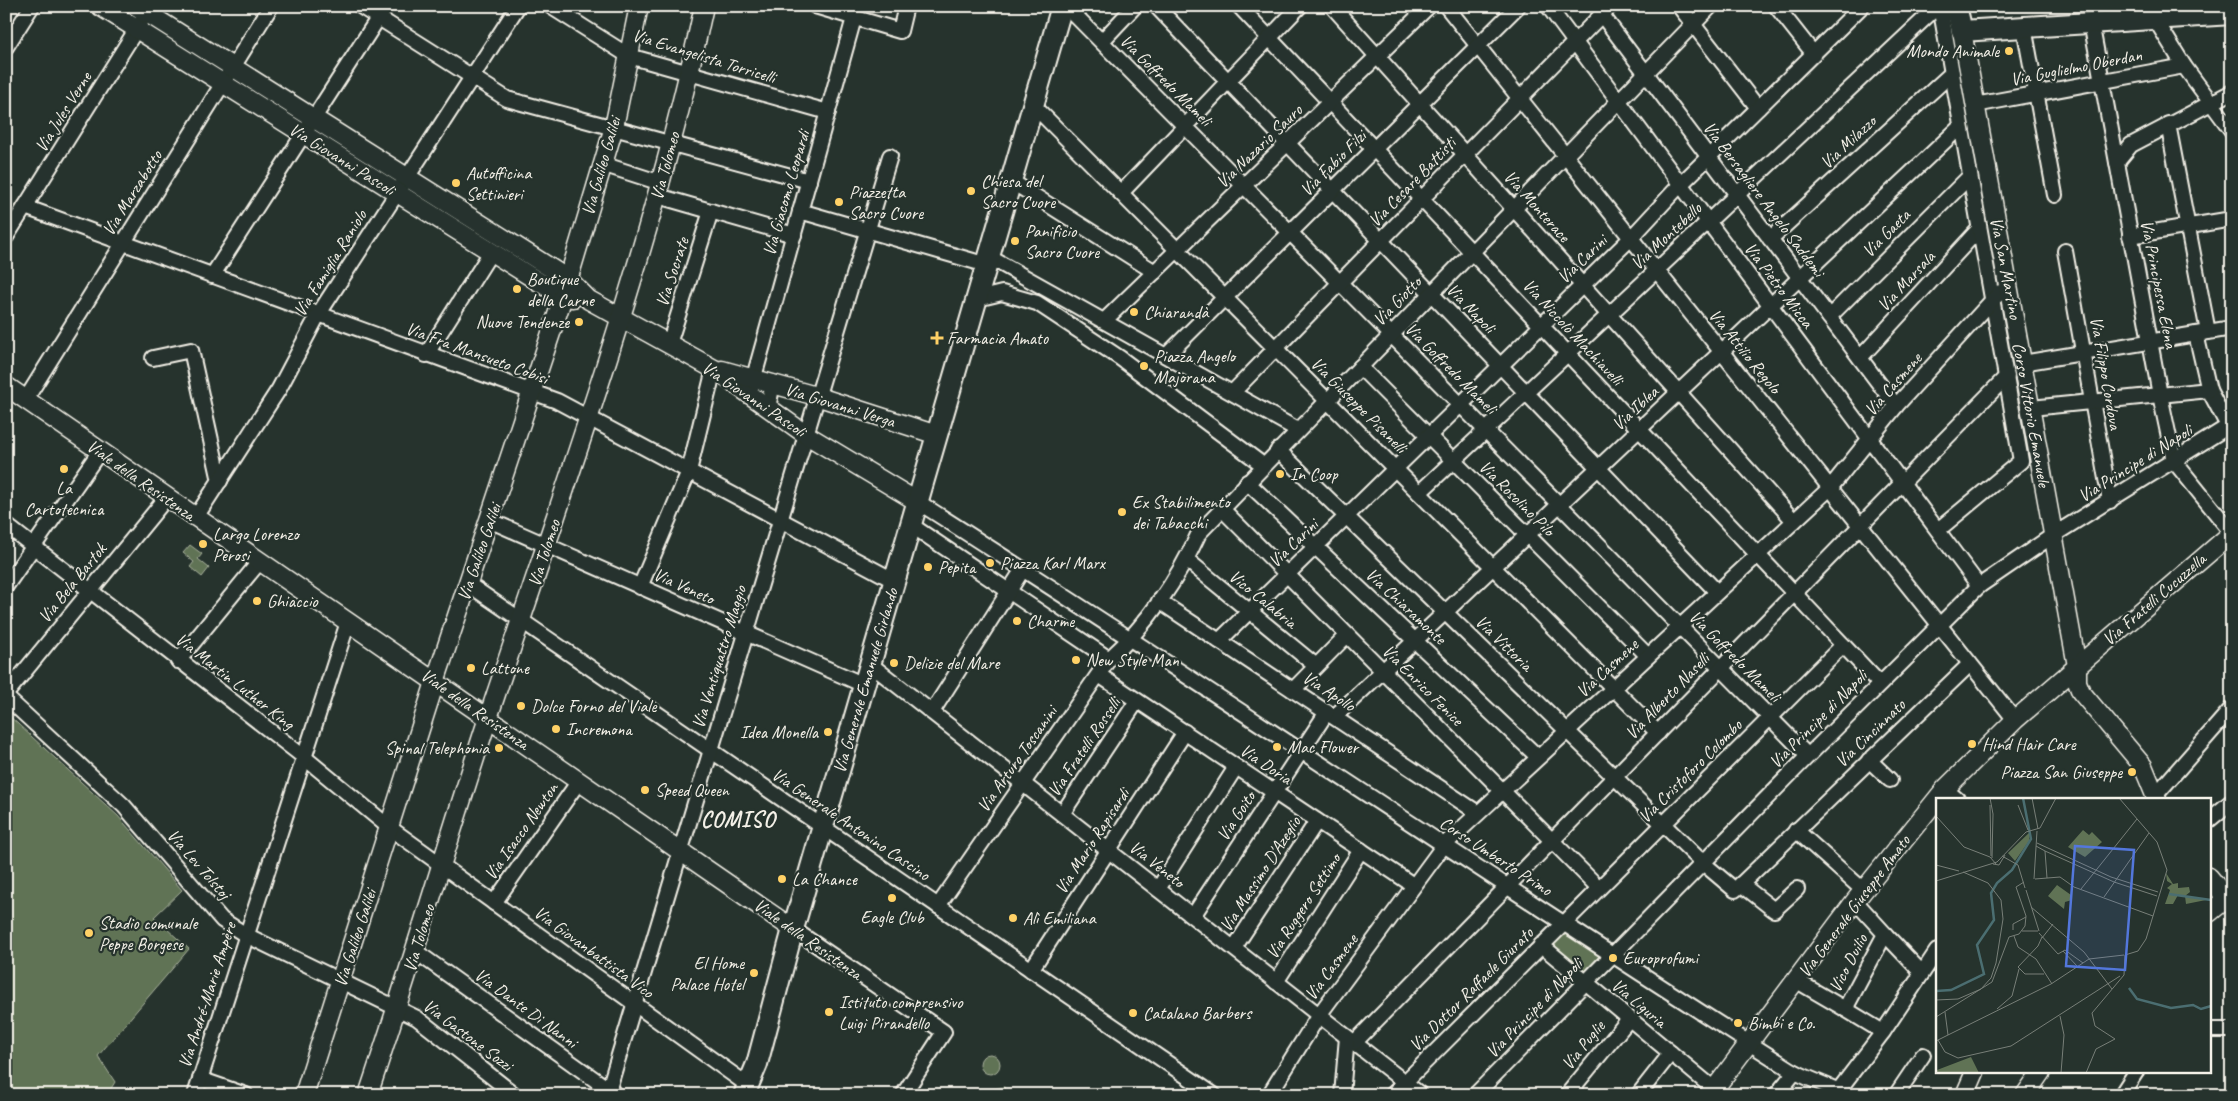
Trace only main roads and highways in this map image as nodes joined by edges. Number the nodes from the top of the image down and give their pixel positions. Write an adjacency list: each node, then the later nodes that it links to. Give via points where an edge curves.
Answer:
1 (1062, 6): 4 (main road, Via Generale Emanuele Girlando)
2 (1956, 6): 3 (main road, Corso Vittorio Emanuele, via 1962,31)
3 (2232, 14)
4 (747, 1090)

